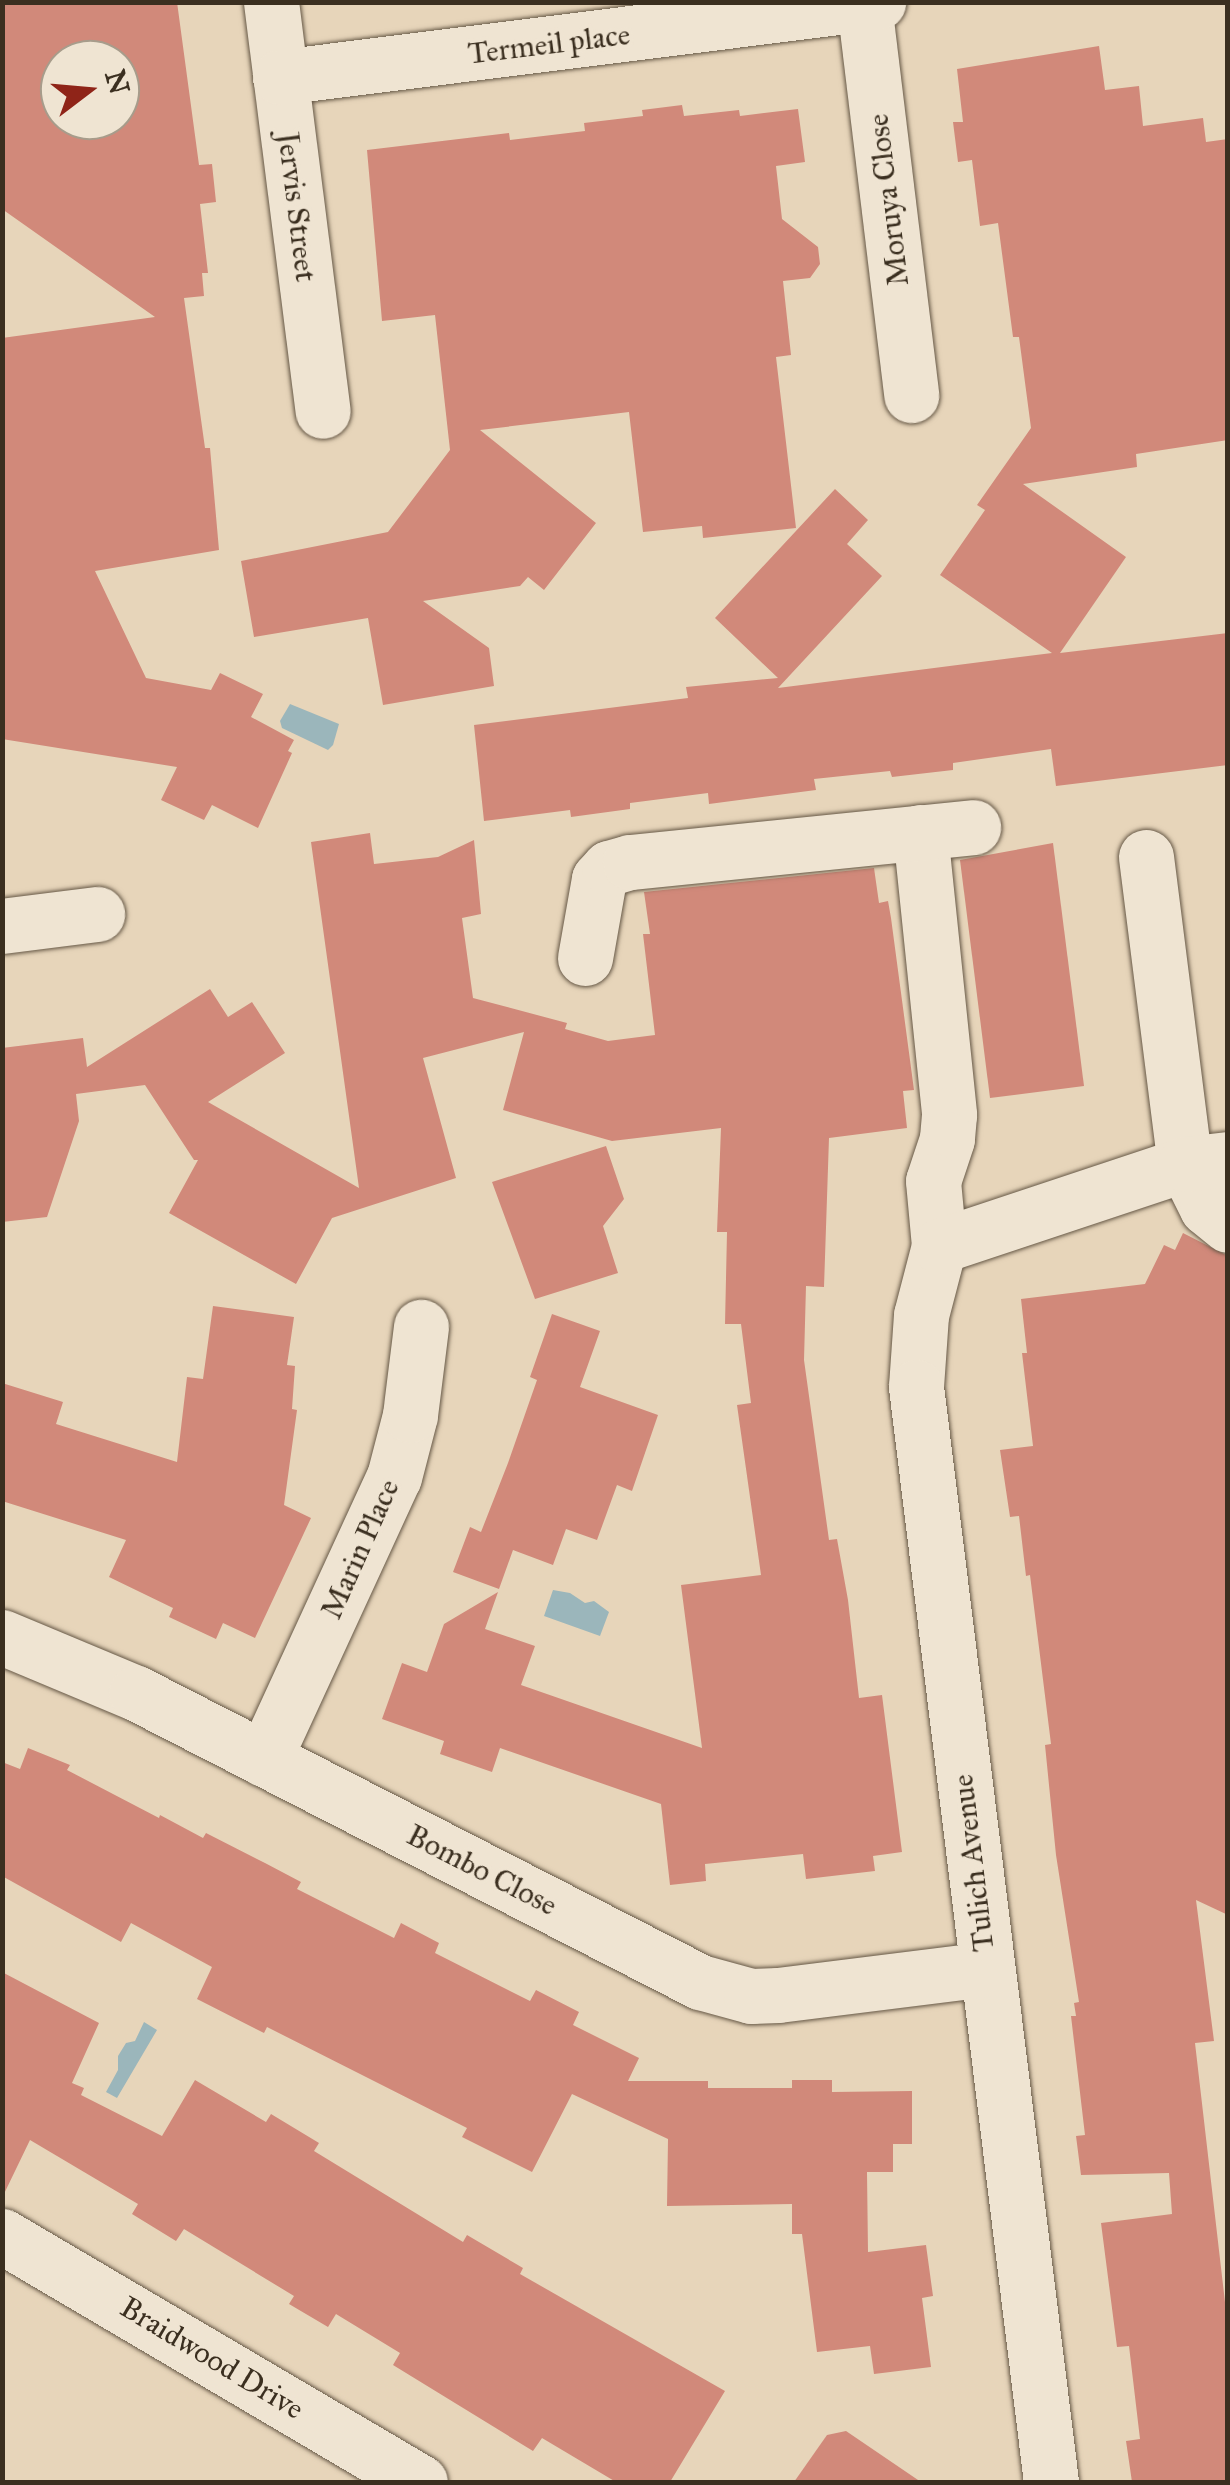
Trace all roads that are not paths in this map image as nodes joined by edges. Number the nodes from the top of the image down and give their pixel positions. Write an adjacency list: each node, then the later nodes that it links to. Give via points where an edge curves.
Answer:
1 (271, 2): 3 (street, Jervis Street)
2 (871, 3): 3 (street, Termeil place); 4 (street, Moruya Close)
3 (280, 78): 5 (street, Jervis Street)
4 (911, 395)
5 (323, 411)
6 (1146, 857): 10 (street)
7 (97, 914): 8 (street)
8 (2, 926)
9 (585, 958): 12 (street, via 599,879 610,868 946,829 949,1115 933,1180)
10 (1206, 1162): 11 (street, via 1207,1208); 12 (street)
11 (1228, 1225)
12 (940, 1246): 16 (street, Tulich Avenue, via 921,1315 916,1387)
13 (421, 1327): 15 (street, Marin Place, via 394,1478)
14 (2, 1637): 15 (street, Bombo Close, via 136,1692)
15 (264, 1759): 16 (street, Bombo Close, via 725,1990 778,1995)
16 (986, 1970): 19 (street, Tulich Avenue)
17 (2, 2236): 18 (street, Braidwood Drive)
18 (420, 2482)
19 (1051, 2482)

